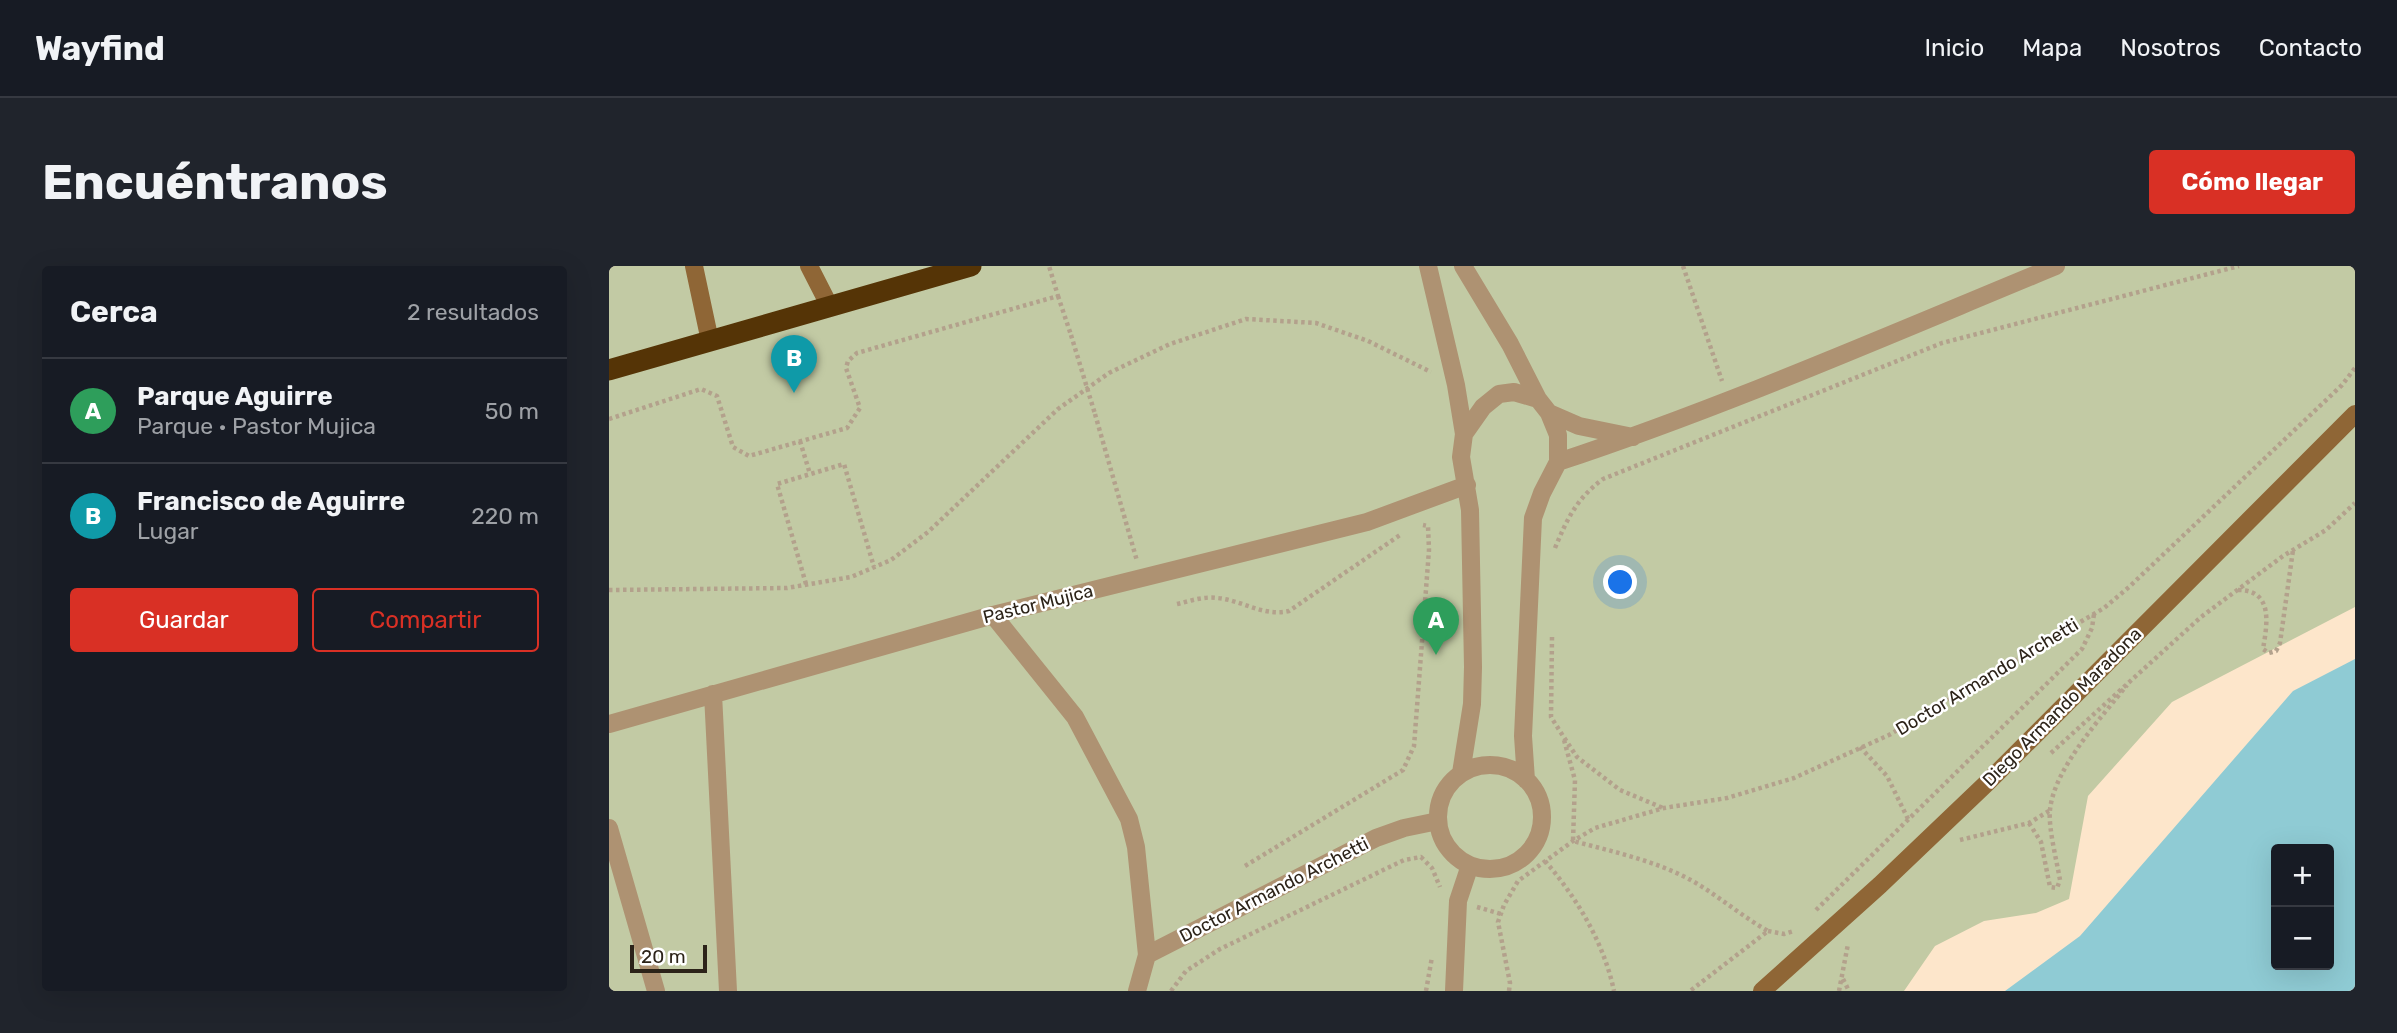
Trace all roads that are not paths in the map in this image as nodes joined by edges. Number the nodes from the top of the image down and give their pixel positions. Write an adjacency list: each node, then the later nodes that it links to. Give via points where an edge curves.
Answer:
1 (694, 266): 8 (main road)
2 (809, 266): 7 (main road)
3 (971, 266): 7 (highway)
4 (1428, 266): 12 (street)
5 (1464, 266): 10 (street)
6 (2056, 266): 13 (street)
7 (830, 307): 8 (highway)
8 (710, 341): 9 (highway)
9 (609, 370)
10 (1543, 406): 12 (street, via 1514,392 1499,394); 13 (street, via 1579,426); 14 (street, via 1558,435)
11 (2355, 414): 29 (main road, Diego Armando Maradona, via 1942,825)
12 (1464, 434): 15 (street, via 1461,457)
13 (1633, 437): 14 (street)
14 (1558, 462): 20 (street, via 1533,518 1523,736)
15 (1467, 485): 16 (street, Pastor Mujica, via 1367,522); 19 (street, via 1472,704)
16 (993, 615): 17 (street, Pastor Mujica); 24 (street, via 1075,717 1129,819)
17 (713, 695): 18 (street, Pastor Mujica); 26 (street)
18 (609, 724)
19 (1461, 773): 20 (street, via 1495,765); 21 (street, via 1443,794)
20 (1526, 780): 23 (street, via 1541,808 1534,845 1506,866)
21 (1438, 821): 23 (street, via 1448,848); 24 (street, Doctor Armando Archetti, via 1376,838)
22 (609, 828): 25 (street)
23 (1470, 865): 28 (street, via 1458,901)
24 (1147, 955): 27 (street)
25 (656, 991)
26 (727, 991)
27 (1137, 991)
28 (1454, 991)
29 (1762, 991)

